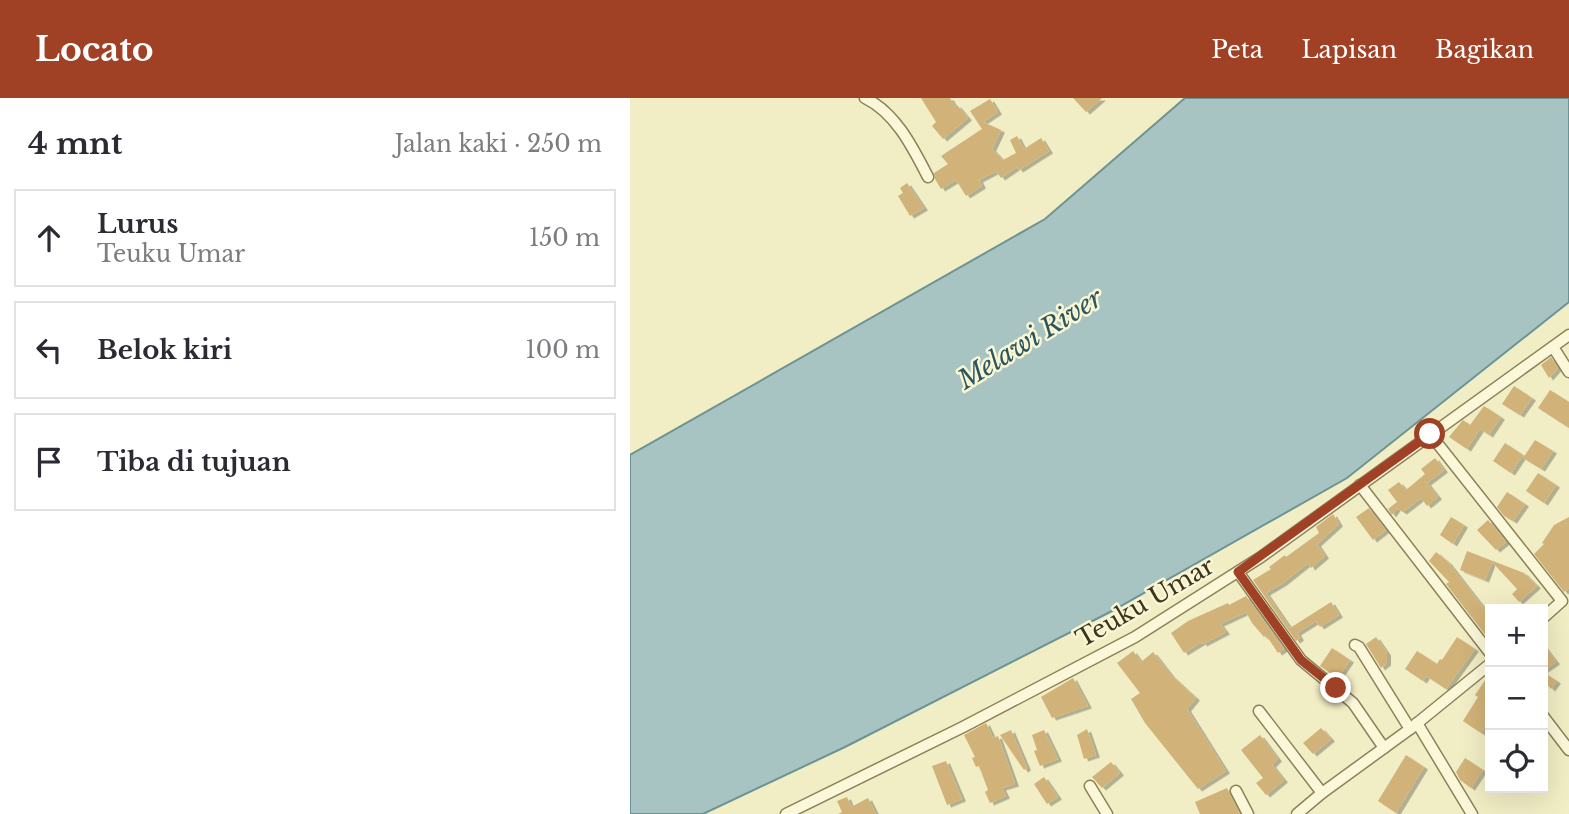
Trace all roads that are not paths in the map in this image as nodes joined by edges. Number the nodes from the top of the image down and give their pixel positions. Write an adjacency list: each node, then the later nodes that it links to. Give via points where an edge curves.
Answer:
1 (865, 98): 2 (street, via 879,105 903,133)
2 (928, 177)
3 (1569, 335): 4 (street, Teuku Umar)
4 (1553, 347): 5 (street); 6 (street, Teuku Umar)
5 (1569, 372)
6 (1430, 434): 7 (street, Teuku Umar); 9 (street)
7 (1360, 485): 8 (street, Teuku Umar); 12 (street)
8 (1238, 572): 17 (street, via 1301,660 1353,703); 22 (street, Teuku Umar, via 1135,637)
9 (1566, 599): 10 (street)
10 (1548, 614)
11 (1355, 645): 16 (street)
12 (1485, 647)
13 (1486, 667): 16 (street)
14 (1259, 711): 21 (street)
15 (1548, 723): 18 (street)
16 (1414, 726): 17 (street); 26 (street)
17 (1384, 748): 21 (street)
18 (1569, 750)
19 (1090, 786): 23 (street)
20 (1236, 791): 24 (street)
21 (1322, 793): 25 (street)
22 (786, 814)
23 (1107, 814)
24 (1248, 814)
25 (1297, 814)
26 (1472, 814)

